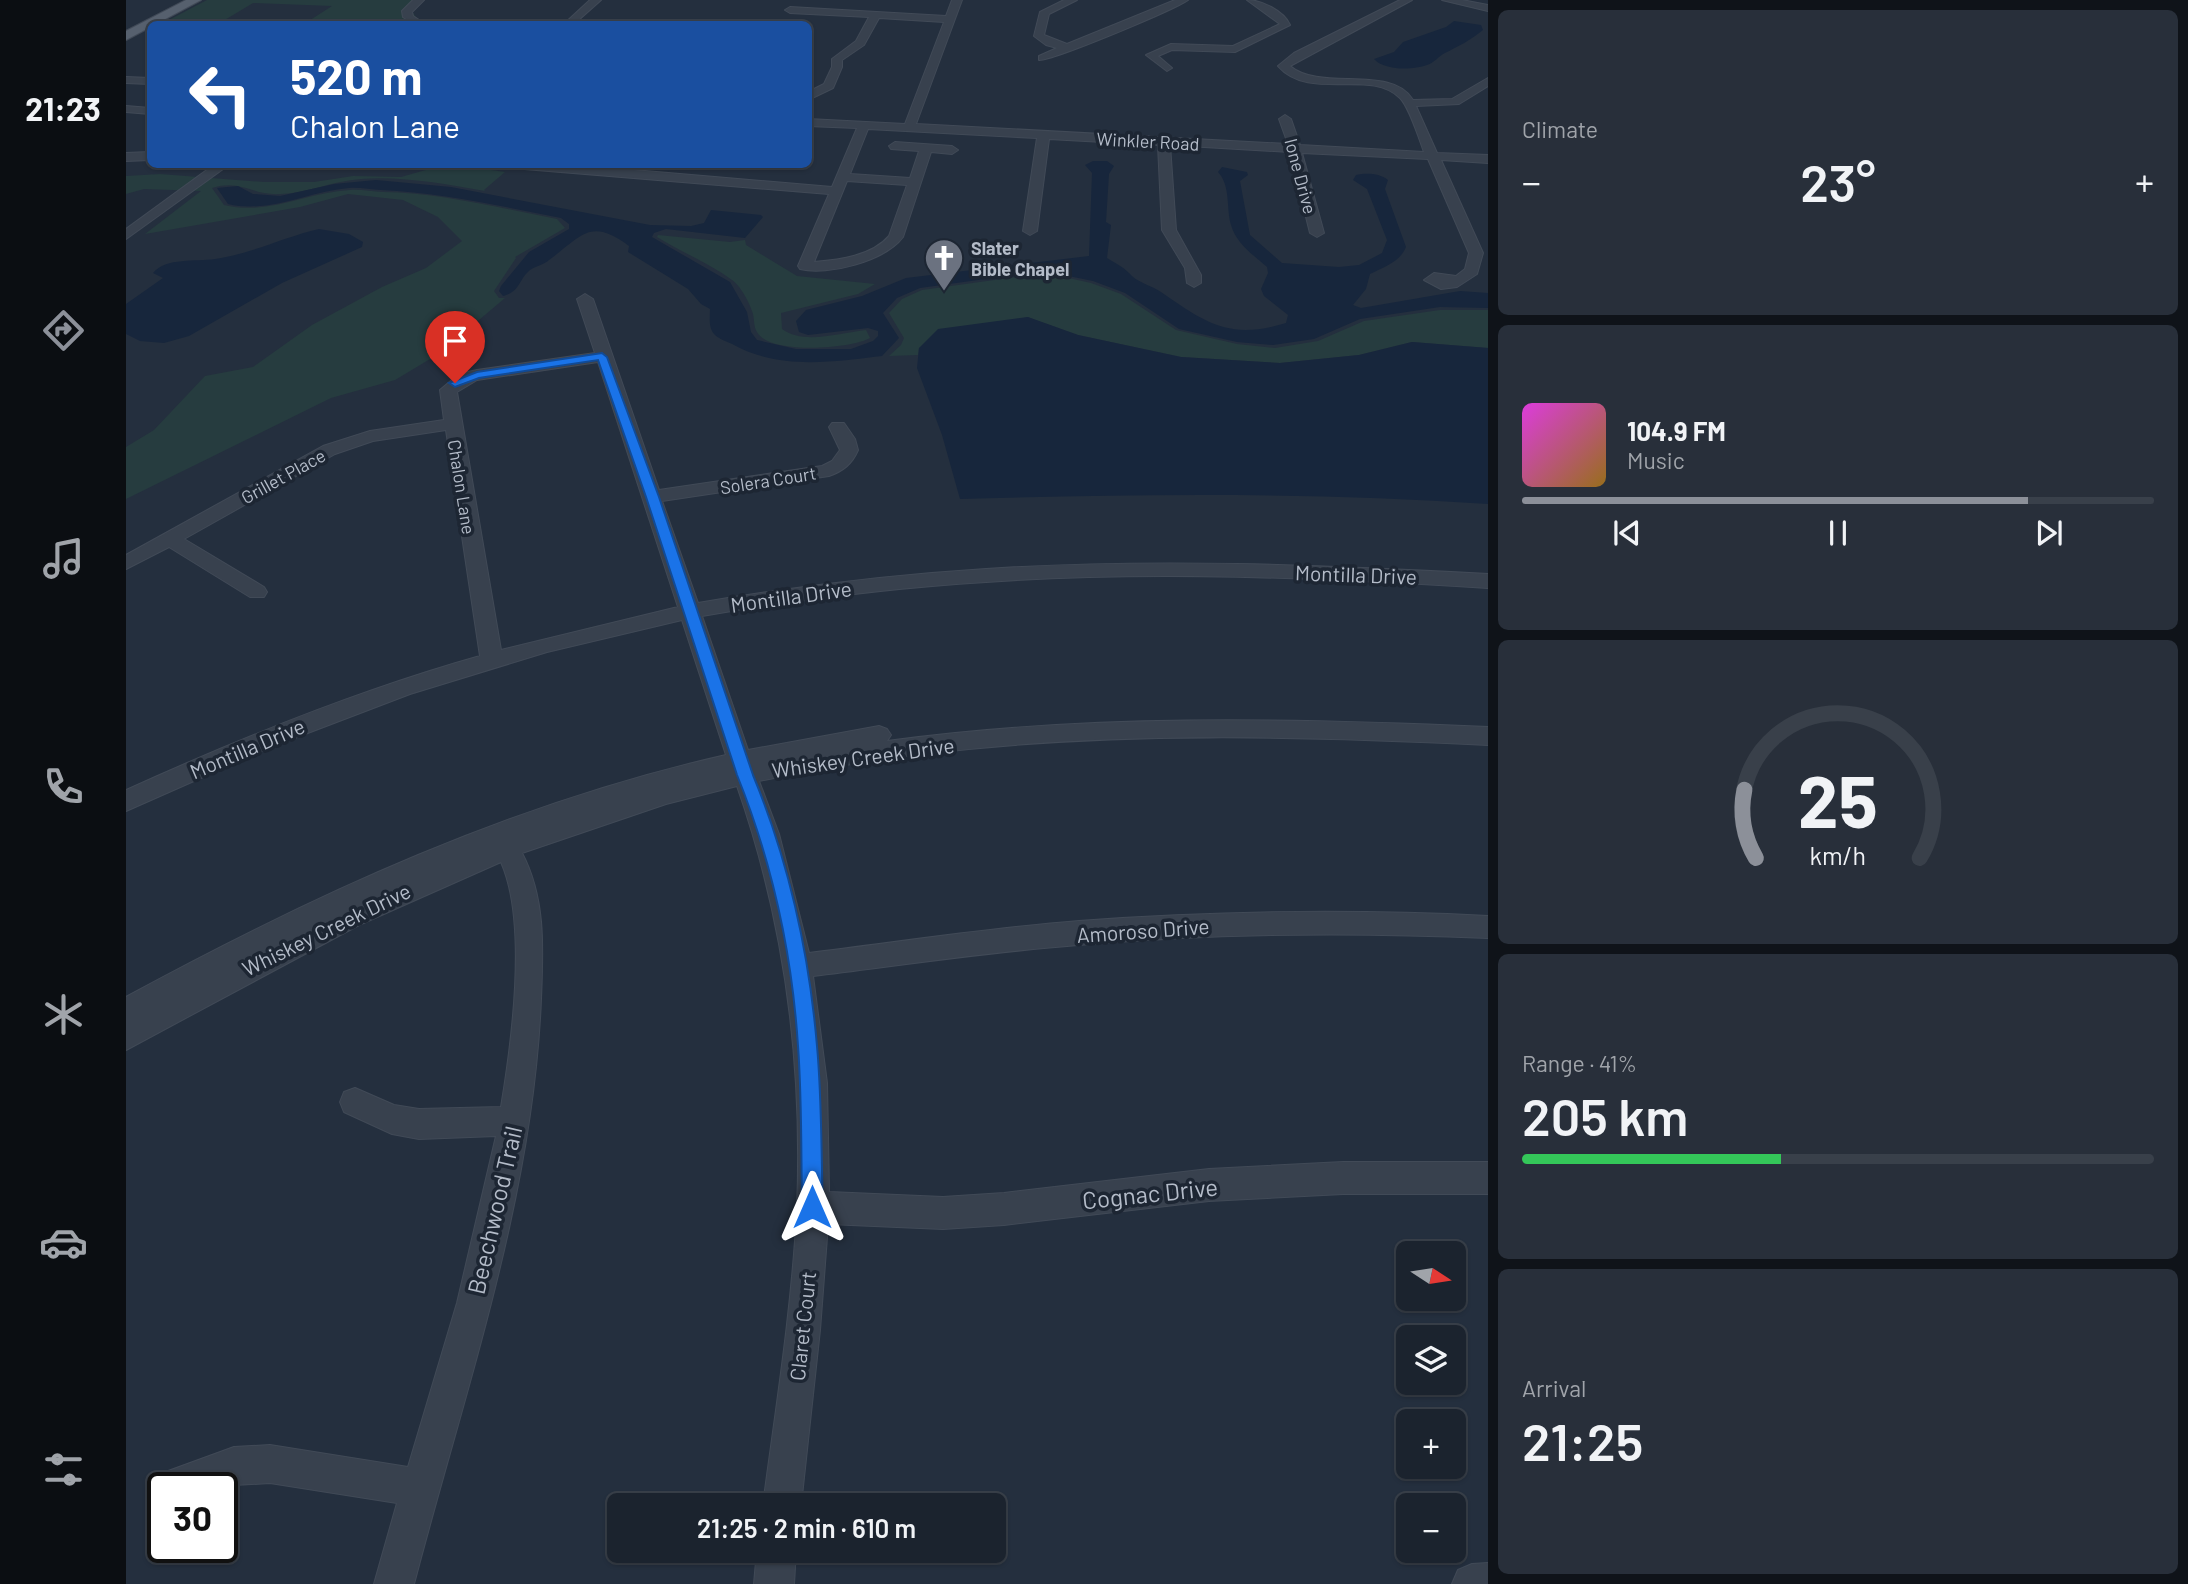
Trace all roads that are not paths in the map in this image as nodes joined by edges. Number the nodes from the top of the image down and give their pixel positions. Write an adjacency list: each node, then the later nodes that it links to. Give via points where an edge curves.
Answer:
1 (177, 0): 19 (main road)
2 (195, 0): 15 (main road)
3 (419, 0): 16 (street, via 407,11)
4 (596, 0): 17 (street)
5 (957, 0): 14 (street)
6 (1072, 0): 20 (street, via 1045,12 1039,31 1044,41)
7 (1183, 0): 20 (street)
8 (1252, 0): 22 (street, via 1285,25 1235,49 1171,47 1151,55)
9 (1407, 0): 29 (street, via 1283,66 1310,79 1384,86 1403,94)
10 (1449, 0): 11 (street)
11 (1488, 8)
12 (790, 10): 13 (street)
13 (876, 14): 14 (street); 28 (street, via 860,43 837,59 829,86)
14 (949, 19): 37 (street)
15 (155, 21)
16 (415, 21)
17 (572, 21)
18 (147, 25): 19 (main road)
19 (127, 29)
20 (1068, 48): 21 (street)
21 (1043, 58)
22 (1167, 68)
23 (126, 80): 25 (street)
24 (1488, 81): 29 (street, via 1455,102)
25 (147, 84)
26 (147, 84): 27 (street)
27 (126, 85)
28 (812, 95)
29 (1409, 103): 44 (street)
30 (126, 109): 31 (street)
31 (147, 111)
32 (147, 112): 34 (street)
33 (1285, 119): 42 (street, Ione Drive)
34 (126, 122)
35 (812, 122): 36 (street, Winkler Road)
36 (864, 125): 37 (street, Winkler Road); 51 (street)
37 (909, 128): 38 (street, Winkler Road)
38 (1043, 135): 39 (street, Winkler Road); 55 (street)
39 (1164, 142): 42 (street, Winkler Road); 59 (street, via 1169,230 1192,266)
40 (895, 146): 41 (street)
41 (926, 148): 43 (street); 53 (street)
42 (1295, 149): 44 (street, Winkler Road); 56 (street, Ione Drive)
43 (952, 150)
44 (1432, 156): 46 (street, Winkler Road); 58 (street, via 1476,253 1472,271)
45 (126, 157): 47 (street)
46 (1488, 159)
47 (147, 161)
48 (218, 168): 57 (street)
49 (560, 168): 52 (street)
50 (735, 168): 52 (street)
51 (844, 177): 53 (street); 54 (street)
52 (727, 182): 54 (street)
53 (914, 182): 54 (street, via 890,246 835,264 804,266)
54 (838, 191)
55 (1030, 231)
56 (1317, 233)
57 (126, 235)
58 (1451, 281)
59 (1194, 283)
60 (585, 299): 61 (street, Claret Court)
61 (602, 357): 62 (street, Chalon Lane, via 465,378 448,390); 64 (street, Claret Court)
62 (452, 424): 65 (street, Grillet Place, via 343,444); 70 (street, Chalon Lane)
63 (838, 427): 64 (street, Solera Court, via 849,450 843,462 829,470)
64 (652, 497): 69 (street, Claret Court)
65 (170, 539): 66 (street, Grillet Place); 68 (street)
66 (126, 563)
67 (1488, 580): 69 (street, Montilla Drive, via 1299,571 1029,574 862,586)
68 (257, 592)
69 (690, 611): 70 (street, Montilla Drive); 73 (street, Claret Court)
70 (492, 660): 74 (street, Montilla Drive, via 292,728)
71 (1488, 720): 73 (street, Whiskey Creek Drive, via 1254,712 1064,718 894,733)
72 (1488, 736): 73 (street, Whiskey Creek Drive, via 1231,728 1062,734)
73 (743, 767): 75 (street, Whiskey Creek Drive, via 638,804); 77 (street, Claret Court, via 778,869)
74 (126, 801)
75 (503, 839): 78 (street, Whiskey Creek Drive, via 408,889); 80 (street, Beechwood Trail, via 522,884 528,937 523,1071)
76 (1488, 927): 77 (street, Amoroso Drive, via 1312,922 1131,929)
77 (799, 966): 82 (street, Claret Court, via 808,1047)
78 (130, 1017)
79 (355, 1102): 80 (street, via 392,1119 419,1124)
80 (515, 1121): 84 (street, Beechwood Trail, via 494,1228)
81 (1488, 1178): 82 (street, Cognac Drive, via 1222,1184 943,1213)
82 (812, 1207): 85 (street, Claret Court)
83 (217, 1472): 84 (street, via 270,1464)
84 (422, 1488): 88 (street, Beechwood Trail)
85 (783, 1493)
86 (776, 1563): 89 (street)
87 (1488, 1583): 90 (street)
88 (394, 1584)
89 (774, 1584)
90 (1472, 1584)

